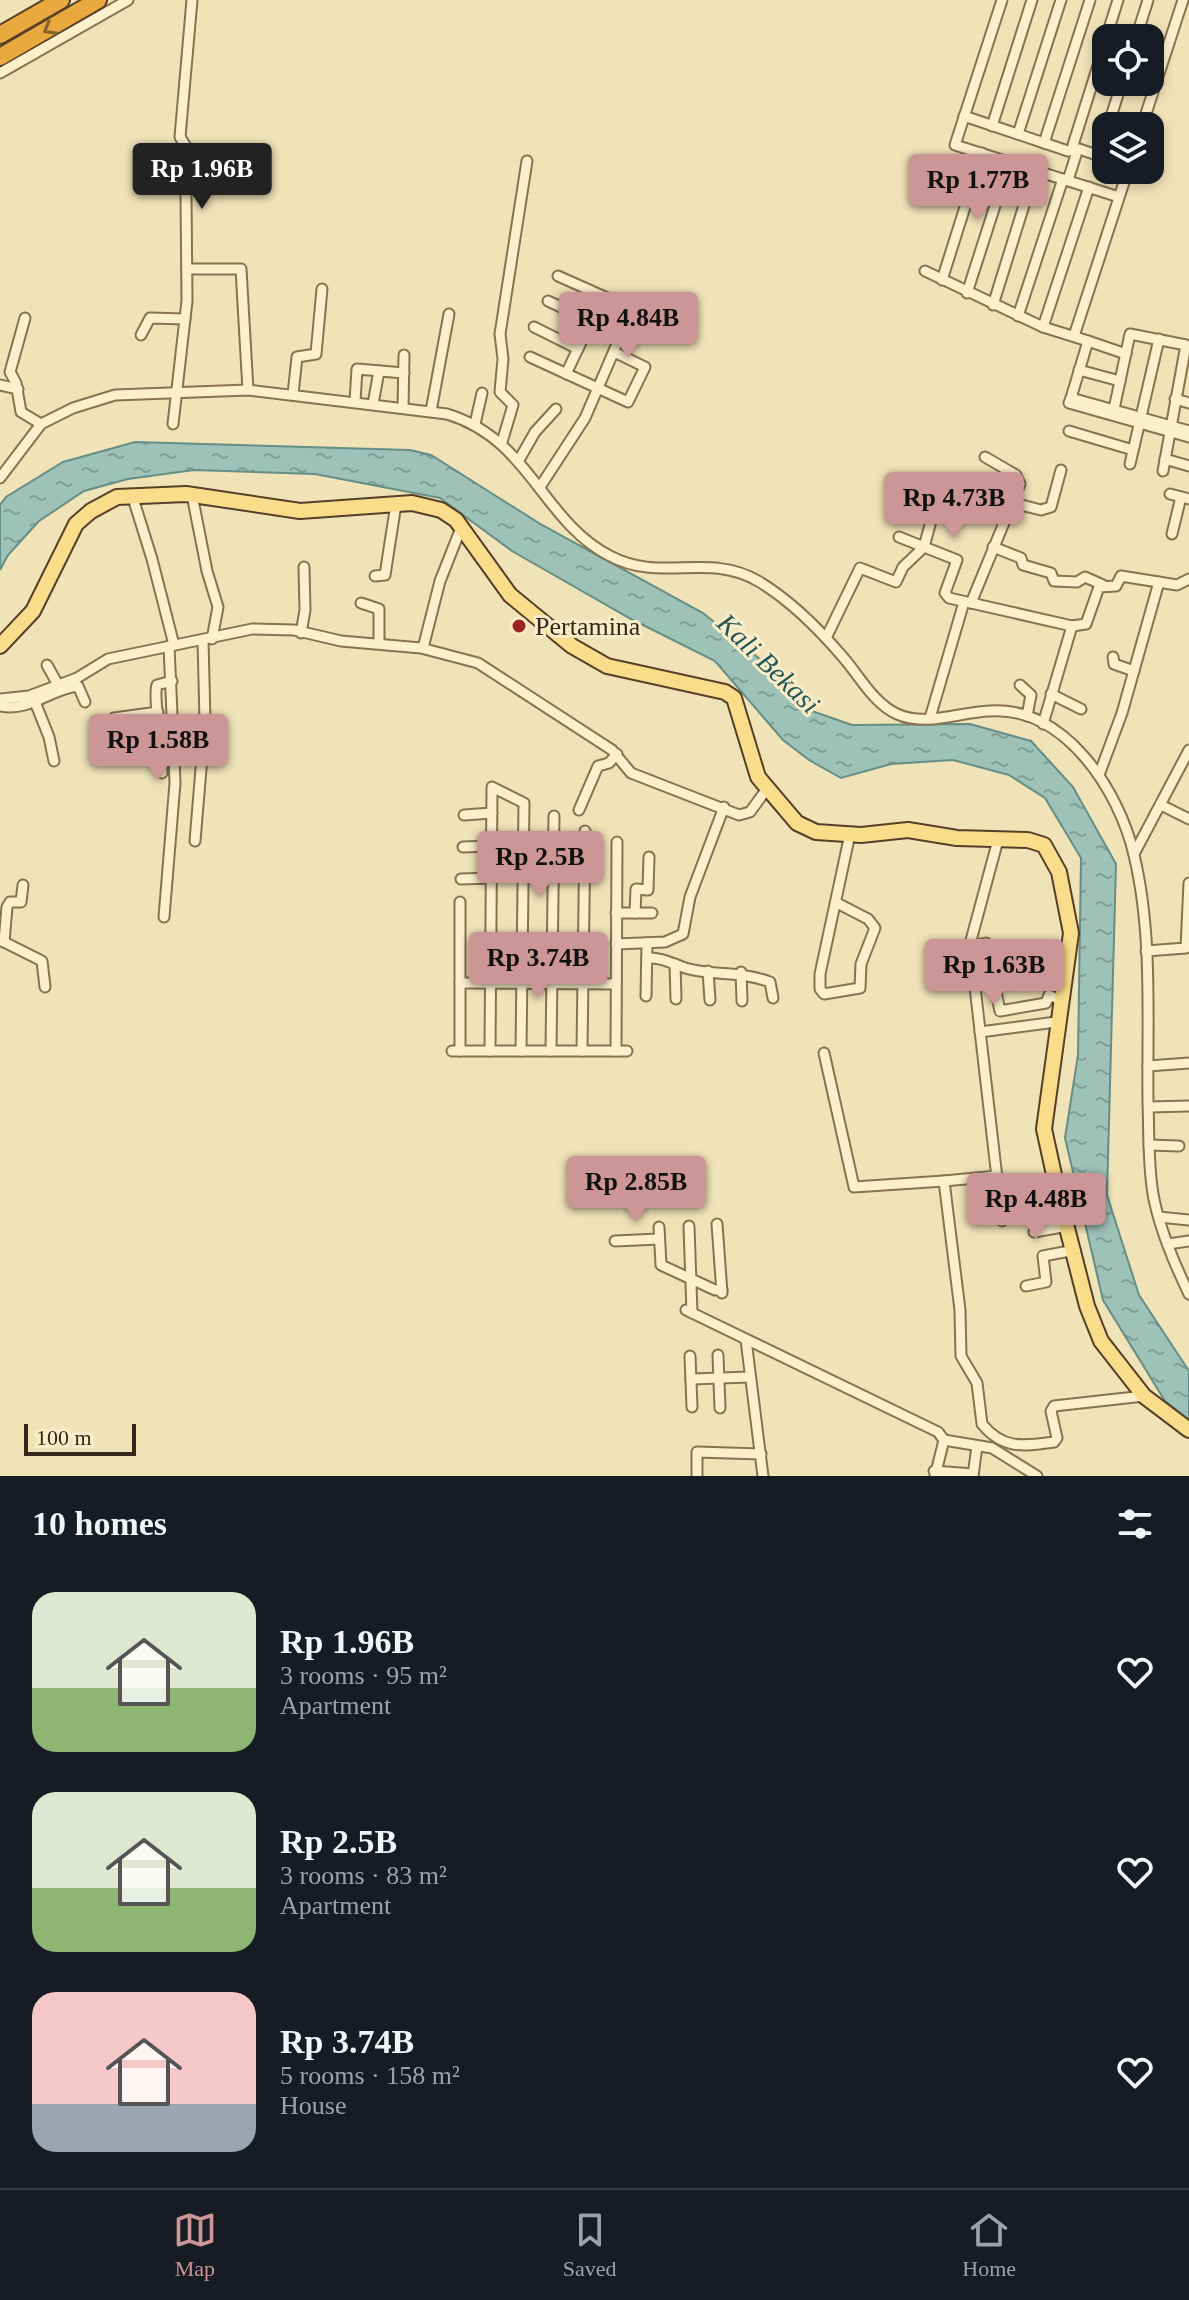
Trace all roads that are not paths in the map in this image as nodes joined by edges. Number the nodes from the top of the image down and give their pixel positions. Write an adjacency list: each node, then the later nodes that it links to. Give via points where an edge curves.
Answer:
1 (61, 0): 14 (highway)
2 (98, 0): 15 (highway, one-way to 15)
3 (128, 0): 16 (street)
4 (192, 0): 33 (street, via 180,137 194,159 186,196)
5 (1002, 0): 19 (street)
6 (1032, 0): 20 (street)
7 (1061, 0): 21 (street)
8 (1090, 0): 22 (street)
9 (1148, 0): 13 (street)
10 (1115, 1): 12 (street)
11 (1185, 4): 18 (street)
12 (1110, 24)
13 (1140, 24)
14 (0, 35)
15 (0, 57)
16 (0, 73)
17 (1092, 88): 23 (street)
18 (1147, 112)
19 (964, 116): 20 (street); 24 (street, via 955,145)
20 (992, 126): 21 (street)
21 (1018, 134): 22 (street)
22 (1044, 143): 23 (street)
23 (1074, 150): 25 (street); 29 (street)
24 (982, 153): 27 (street); 36 (street)
25 (1092, 154)
26 (527, 161): 87 (street, via 500,334 500,392 513,405)
27 (1009, 162): 28 (street); 38 (street)
28 (1035, 170): 29 (street); 41 (street)
29 (1065, 180): 31 (street); 43 (street)
30 (1123, 184): 32 (street)
31 (1089, 187): 32 (street); 48 (street)
32 (1119, 197): 50 (street)
33 (187, 269): 45 (street); 66 (street, via 242,272)
34 (925, 271): 36 (street)
35 (558, 276): 39 (street)
36 (942, 280): 38 (street)
37 (322, 289): 70 (street, via 316,354 297,357)
38 (967, 293): 41 (street)
39 (603, 296): 46 (street); 54 (street, via 632,309)
40 (548, 301): 46 (street)
41 (993, 305): 43 (street)
42 (449, 314): 79 (street)
43 (1018, 316): 48 (street)
44 (25, 318): 65 (street, via 10,366)
45 (185, 319): 49 (street, via 150,318); 68 (street)
46 (591, 321): 53 (street)
47 (534, 327): 53 (street)
48 (1043, 327): 50 (street)
49 (141, 335)
50 (1074, 336): 52 (street)
51 (1159, 339): 55 (street, via 1130,334); 60 (street, via 1186,345); 80 (street)
52 (1088, 341): 55 (street); 58 (street)
53 (578, 349): 62 (street)
54 (614, 352): 67 (street); 67 (street, via 645,367 628,402)
55 (1126, 354): 63 (street)
56 (404, 355): 61 (street)
57 (530, 357): 62 (street)
58 (1079, 370): 63 (street); 71 (street)
59 (379, 371): 61 (street); 73 (street, via 356,370); 75 (street)
60 (1185, 371): 72 (street)
61 (404, 373): 76 (street)
62 (566, 374): 67 (street)
63 (1120, 381): 78 (street)
64 (0, 385): 65 (street)
65 (18, 389): 81 (street, via 21,412)
66 (248, 390): 68 (street); 70 (street)
67 (597, 390): 98 (street)
68 (176, 393): 81 (street, via 115,395); 82 (street)
69 (482, 393): 83 (street)
70 (293, 394): 73 (street)
71 (1071, 398): 78 (street); 80 (street, via 1069,403)
72 (1175, 399): 74 (street); 84 (street)
73 (355, 401): 75 (street)
74 (1189, 403)
75 (373, 404): 76 (street)
76 (403, 408): 79 (street)
77 (556, 409): 91 (street)
78 (1114, 409): 80 (street)
79 (431, 411): 83 (street)
80 (1140, 420): 84 (street); 88 (street)
81 (41, 424): 96 (street)
82 (173, 424)
83 (475, 424): 87 (street)
84 (1169, 428): 86 (street); 90 (street)
85 (1069, 431): 88 (street)
86 (1189, 434)
87 (502, 442): 91 (street)
88 (1133, 450): 92 (street)
89 (985, 457): 103 (street, via 1020,479)
90 (1165, 459): 93 (street); 95 (street)
91 (519, 460): 98 (street)
92 (1130, 464)
93 (1189, 466)
94 (1061, 470): 103 (street, via 1051,507 1041,510)
95 (1163, 471)
96 (0, 478)
97 (941, 484): 108 (street)
98 (540, 487): 119 (street, via 606,554 650,570 706,566 745,574 780,596)
99 (1170, 494): 102 (street)
100 (132, 495): 101 (main road); 122 (main road, via 99,505 76,524 33,611); 123 (street)
101 (192, 495): 104 (main road, via 289,511); 120 (street, via 218,607)
102 (1185, 498): 106 (street)
103 (1013, 503): 109 (street)
104 (396, 504): 105 (main road, via 441,510); 111 (street, via 385,575)
105 (461, 528): 124 (street, via 440,581); 148 (main road, via 510,595 572,646 607,666 734,698 752,763)
106 (1172, 534)
107 (899, 537): 108 (street)
108 (924, 547): 116 (street, via 956,559 945,594); 119 (street, via 896,582 860,568)
109 (993, 547): 114 (street, via 1020,557 1023,565 1051,573 1054,581 1085,577); 116 (street)
110 (304, 567): 118 (street)
111 (375, 576)
112 (1189, 579): 113 (street, via 1177,585)
113 (1159, 582): 114 (street, via 1123,576 1116,586); 127 (street)
114 (1103, 585): 117 (street, via 1088,622)
115 (361, 603): 121 (street, via 379,609)
116 (967, 603): 117 (street); 141 (street)
117 (1072, 626): 132 (street)
118 (301, 633): 120 (street, via 252,629); 121 (street)
119 (826, 638): 141 (street, via 883,705 904,717)
120 (207, 640): 123 (street); 159 (street)
121 (379, 642): 124 (street)
122 (0, 646)
123 (172, 646): 128 (street); 129 (street, via 108,659)
124 (423, 648): 144 (street, via 469,658 498,673)
125 (1113, 657): 127 (street, via 1115,665)
126 (47, 665): 130 (street)
127 (1134, 671): 147 (street)
128 (172, 681): 138 (street, via 155,687); 174 (street, via 175,783)
129 (78, 682): 130 (street); 134 (street); 135 (street)
130 (57, 683): 133 (street, via 29,696)
131 (1020, 685): 139 (street, via 1031,695)
132 (1051, 694): 137 (street); 142 (street)
133 (0, 699)
134 (35, 702): 136 (street); 145 (street)
135 (85, 702)
136 (0, 706)
137 (1081, 709)
138 (158, 712): 140 (street); 146 (street)
139 (1027, 716): 141 (street, via 996,710); 142 (street)
140 (114, 718)
141 (930, 718)
142 (1043, 724): 147 (street, via 1071,743)
143 (1189, 750): 149 (street)
144 (617, 754): 150 (street, via 631,773); 151 (street, via 598,766)
145 (54, 761)
146 (162, 773)
147 (1099, 775): 163 (street)
148 (766, 790): 150 (street, via 746,814); 157 (main road, via 797,823 816,832)
149 (1161, 805): 155 (street); 163 (street)
150 (722, 806): 176 (street, via 673,939)
151 (579, 810)
152 (492, 813): 153 (street); 161 (street); 187 (street, via 492,787 524,803)
153 (464, 815)
154 (554, 816): 188 (street)
155 (1189, 819)
156 (585, 831): 189 (street)
157 (850, 834): 158 (main road, via 908,830); 170 (street)
158 (998, 840): 178 (street); 196 (main road, via 1036,841 1056,863 1071,933)
159 (195, 841)
160 (617, 842): 171 (street)
161 (492, 846): 162 (street); 165 (street)
162 (463, 847)
163 (1134, 854): 179 (street)
164 (649, 857): 172 (street, via 648,890 636,889)
165 (492, 878): 166 (street); 186 (street)
166 (461, 879)
167 (1189, 883): 179 (street, via 1186,948)
168 (23, 885): 175 (street, via 21,902 7,907)
169 (460, 902): 185 (street)
170 (837, 903): 170 (street, via 820,974 824,994 860,988 860,969 875,928)
171 (616, 913): 172 (street); 177 (street)
172 (635, 913): 173 (street)
173 (652, 913)
174 (164, 917)
175 (2, 941): 191 (street, via 42,961)
176 (647, 943): 177 (street); 181 (street)
177 (616, 944): 190 (street)
178 (970, 944): 180 (street); 196 (street, via 988,945 998,1010 1046,1003 1049,995); 199 (street)
179 (1146, 951): 208 (street)
180 (938, 953)
181 (647, 958): 182 (street); 192 (street)
182 (675, 964): 183 (street); 194 (street)
183 (708, 971): 184 (street); 195 (street)
184 (741, 972): 193 (street, via 770,982); 197 (street)
185 (460, 986): 186 (street); 200 (street, via 456,1051)
186 (491, 986): 187 (street); 200 (street)
187 (522, 986): 188 (street); 201 (street)
188 (552, 986): 189 (street); 202 (street)
189 (584, 986): 190 (street); 203 (street)
190 (616, 986): 204 (street)
191 (45, 987)
192 (646, 996)
193 (773, 998)
194 (676, 999)
195 (710, 1000)
196 (1060, 1000): 198 (main road)
197 (742, 1001)
198 (1056, 1022): 199 (street); 220 (main road, via 1044,1129)
199 (980, 1032): 213 (street)
200 (490, 1051): 201 (street)
201 (521, 1051): 202 (street)
202 (551, 1051): 203 (street)
203 (582, 1051): 204 (street)
204 (616, 1051): 205 (street)
205 (627, 1051)
206 (824, 1053): 214 (street, via 854,1187)
207 (1189, 1063): 208 (street)
208 (1148, 1066): 210 (street)
209 (1189, 1106): 210 (street)
210 (1149, 1107): 211 (street)
211 (1149, 1145): 212 (street); 215 (street)
212 (1179, 1146)
213 (997, 1176): 214 (street); 217 (street)
214 (944, 1181): 242 (street, via 961,1356 977,1383 982,1424)
215 (1159, 1217): 216 (street); 226 (street)
216 (1189, 1220)
217 (1002, 1221)
218 (717, 1224): 228 (street, via 722,1293)
219 (689, 1226): 228 (street)
220 (1068, 1226): 222 (street); 227 (main road)
221 (659, 1227): 223 (street)
222 (1034, 1232)
223 (659, 1239): 224 (street); 228 (street, via 661,1265)
224 (615, 1241)
225 (1189, 1241): 226 (street)
226 (1168, 1244): 230 (street)
227 (1075, 1250): 229 (street, via 1043,1257 1046,1282); 237 (main road, via 1101,1341)
228 (692, 1279): 231 (street, via 689,1311)
229 (1026, 1286)
230 (1189, 1294)
231 (746, 1340): 234 (street); 241 (street, via 938,1432)
232 (718, 1355): 235 (street)
233 (690, 1356): 236 (street)
234 (750, 1377): 235 (street); 244 (street)
235 (719, 1378): 236 (street); 239 (street)
236 (691, 1379): 238 (street)
237 (1144, 1396): 240 (main road); 242 (street, via 1054,1406 1057,1441)
238 (692, 1407)
239 (720, 1408)
240 (1189, 1430)
241 (944, 1440): 243 (street); 245 (street)
242 (996, 1445): 243 (street); 249 (street)
243 (977, 1446): 246 (street)
244 (761, 1454): 247 (street, via 697,1452); 248 (street)
245 (934, 1473): 246 (street)
246 (973, 1475)
247 (697, 1476)
248 (763, 1476)
249 (1037, 1476)

